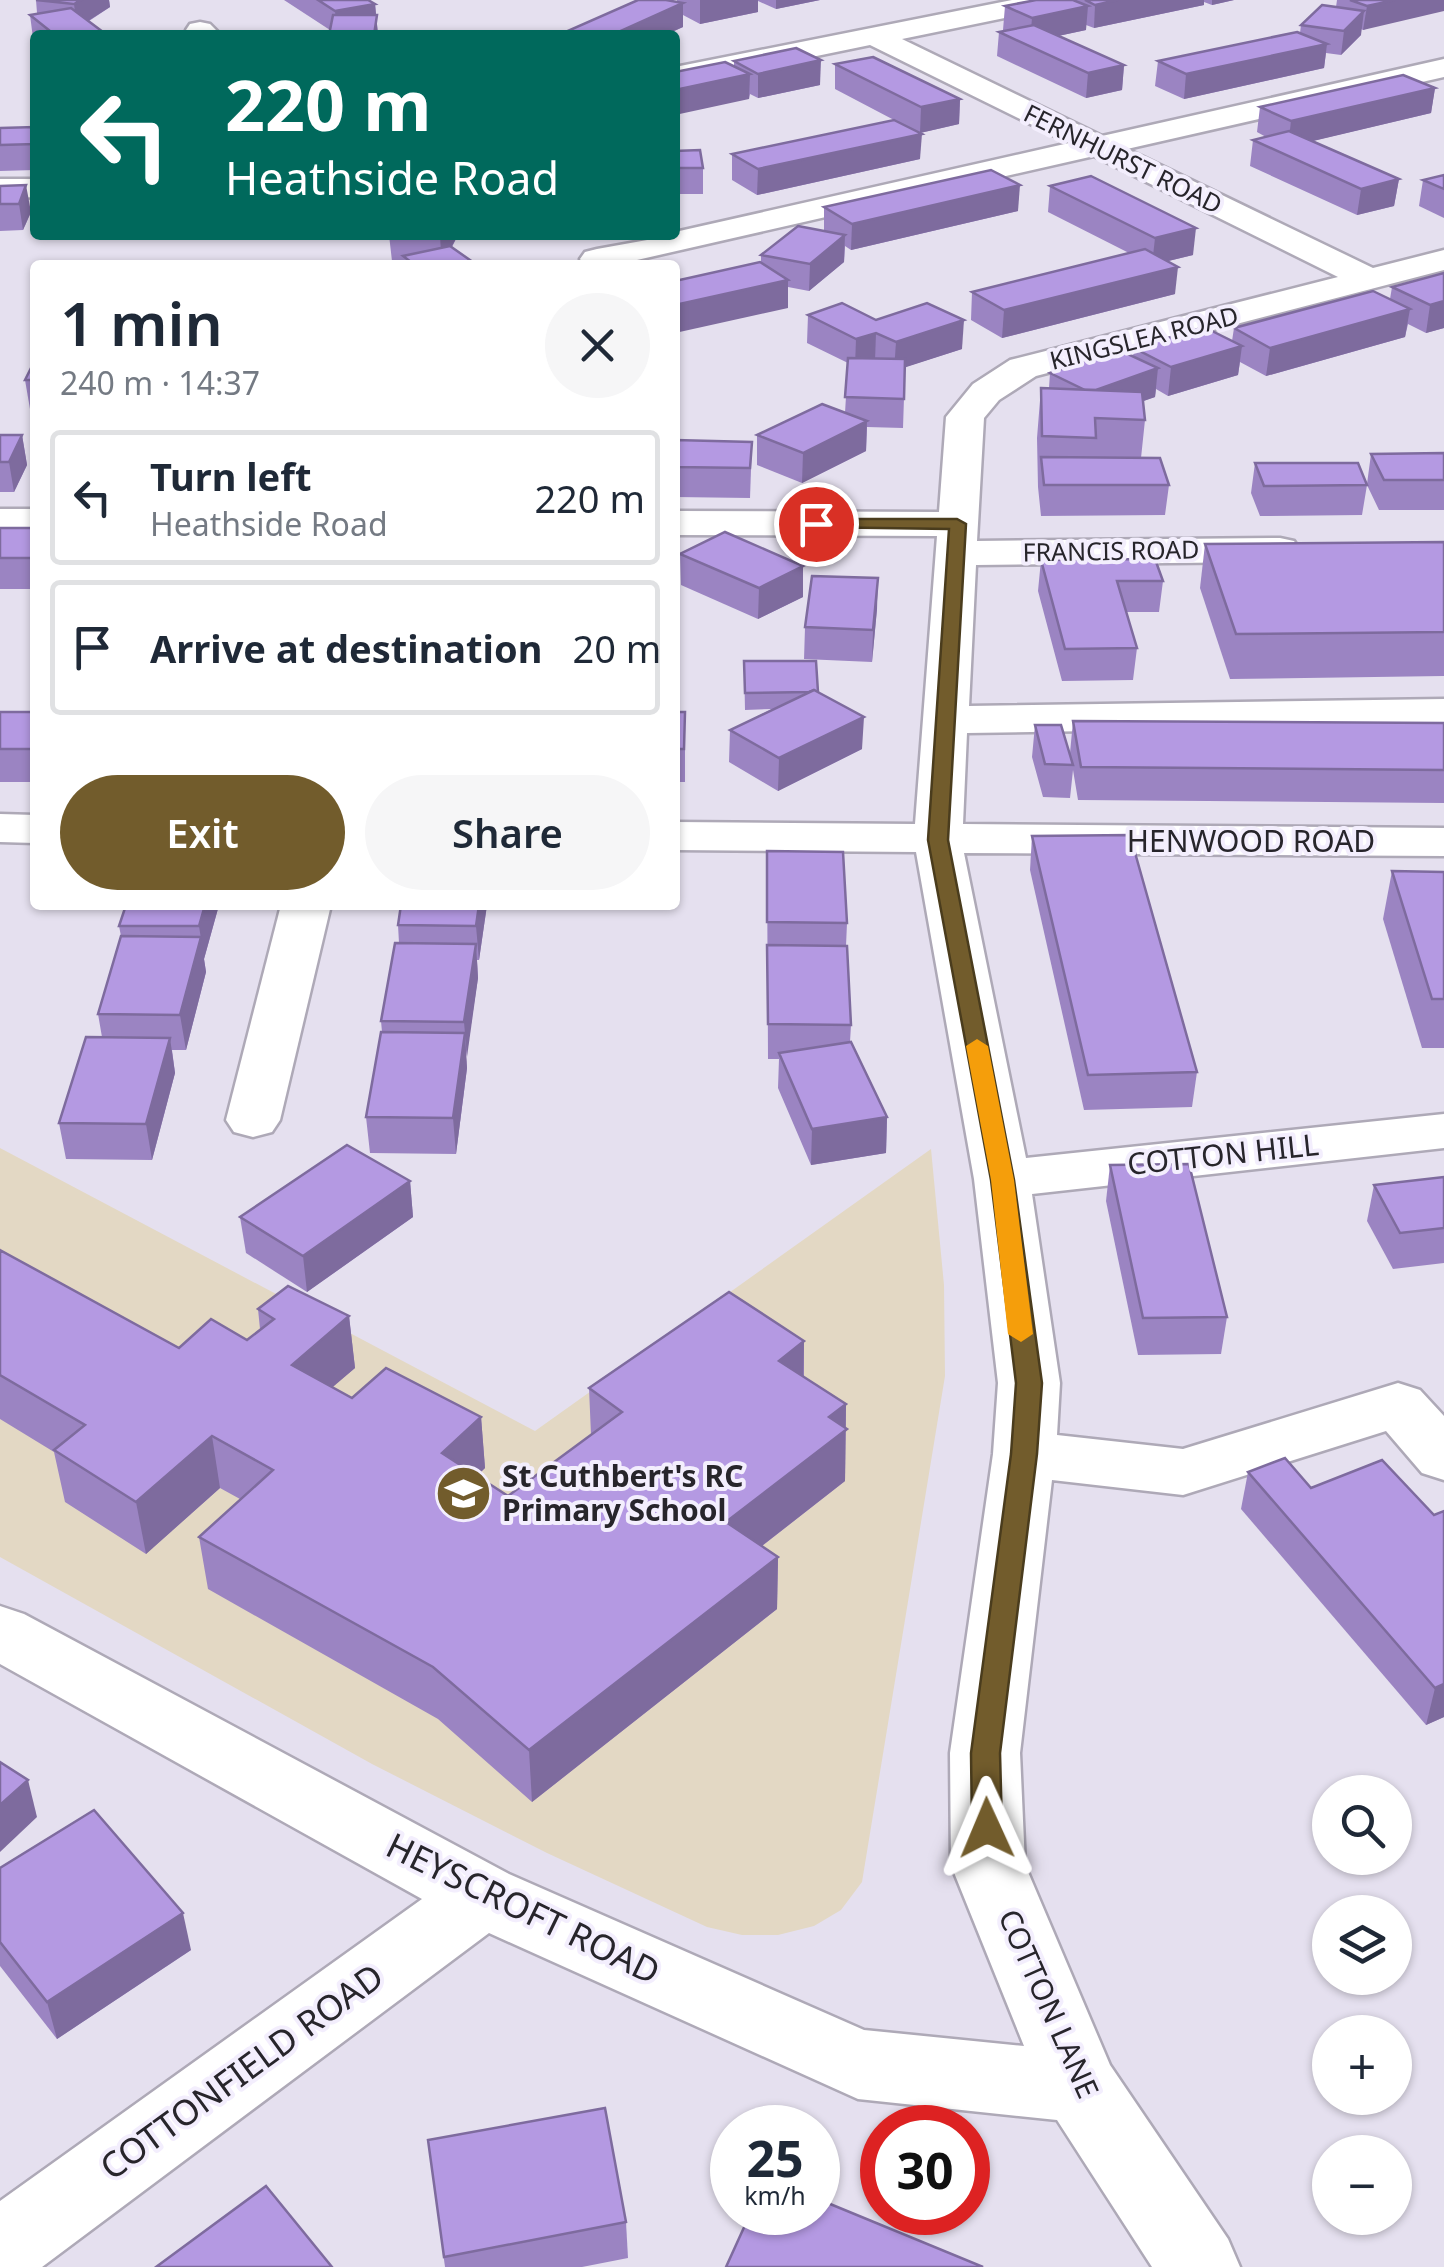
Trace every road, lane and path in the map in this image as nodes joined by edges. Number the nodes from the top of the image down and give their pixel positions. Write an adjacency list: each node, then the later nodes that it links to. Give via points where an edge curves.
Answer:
1 (1053, 0): 2 (street)
2 (876, 37): 4 (street); 5 (street, FERNHURST ROAD)
3 (1444, 68): 5 (street)
4 (680, 75)
5 (1095, 146): 8 (street); 10 (street, FERNHURST ROAD)
6 (0, 188): 7 (street)
7 (30, 188)
8 (597, 259)
9 (1444, 260): 10 (street, KINGSLEA ROAD)
10 (1371, 280): 14 (street, KINGSLEA ROAD, via 1023,368 986,392 965,417)
11 (0, 522): 12 (street)
12 (30, 522)
13 (680, 523): 14 (street, FRANCIS ROAD)
14 (958, 539): 15 (street, FRANCIS ROAD); 17 (street, COTTON LANE)
15 (1328, 549)
16 (1444, 684): 17 (street)
17 (948, 706): 18 (street); 22 (street, COTTON LANE)
18 (1444, 712)
19 (0, 828): 20 (street)
20 (30, 829)
21 (680, 836): 22 (street, HENWOOD ROAD)
22 (938, 840): 23 (street, HENWOOD ROAD); 27 (street, COTTON LANE)
23 (1444, 842)
24 (305, 910): 25 (street)
25 (253, 1120)
26 (1444, 1131): 27 (street, COTTON HILL)
27 (1002, 1180): 28 (street, COTTON LANE, via 1029,1383)
28 (1024, 1454): 29 (street, via 1183,1472 1398,1406); 32 (street, COTTON LANE, via 985,1753 988,1865)
29 (1444, 1457)
30 (0, 1632): 31 (street, HEYSCROFT ROAD)
31 (483, 1896): 32 (street, HEYSCROFT ROAD, via 858,2064); 33 (street, COTTONFIELD ROAD)
32 (1080, 2087): 34 (street, COTTON LANE)
33 (0, 2249)
34 (1199, 2267)

